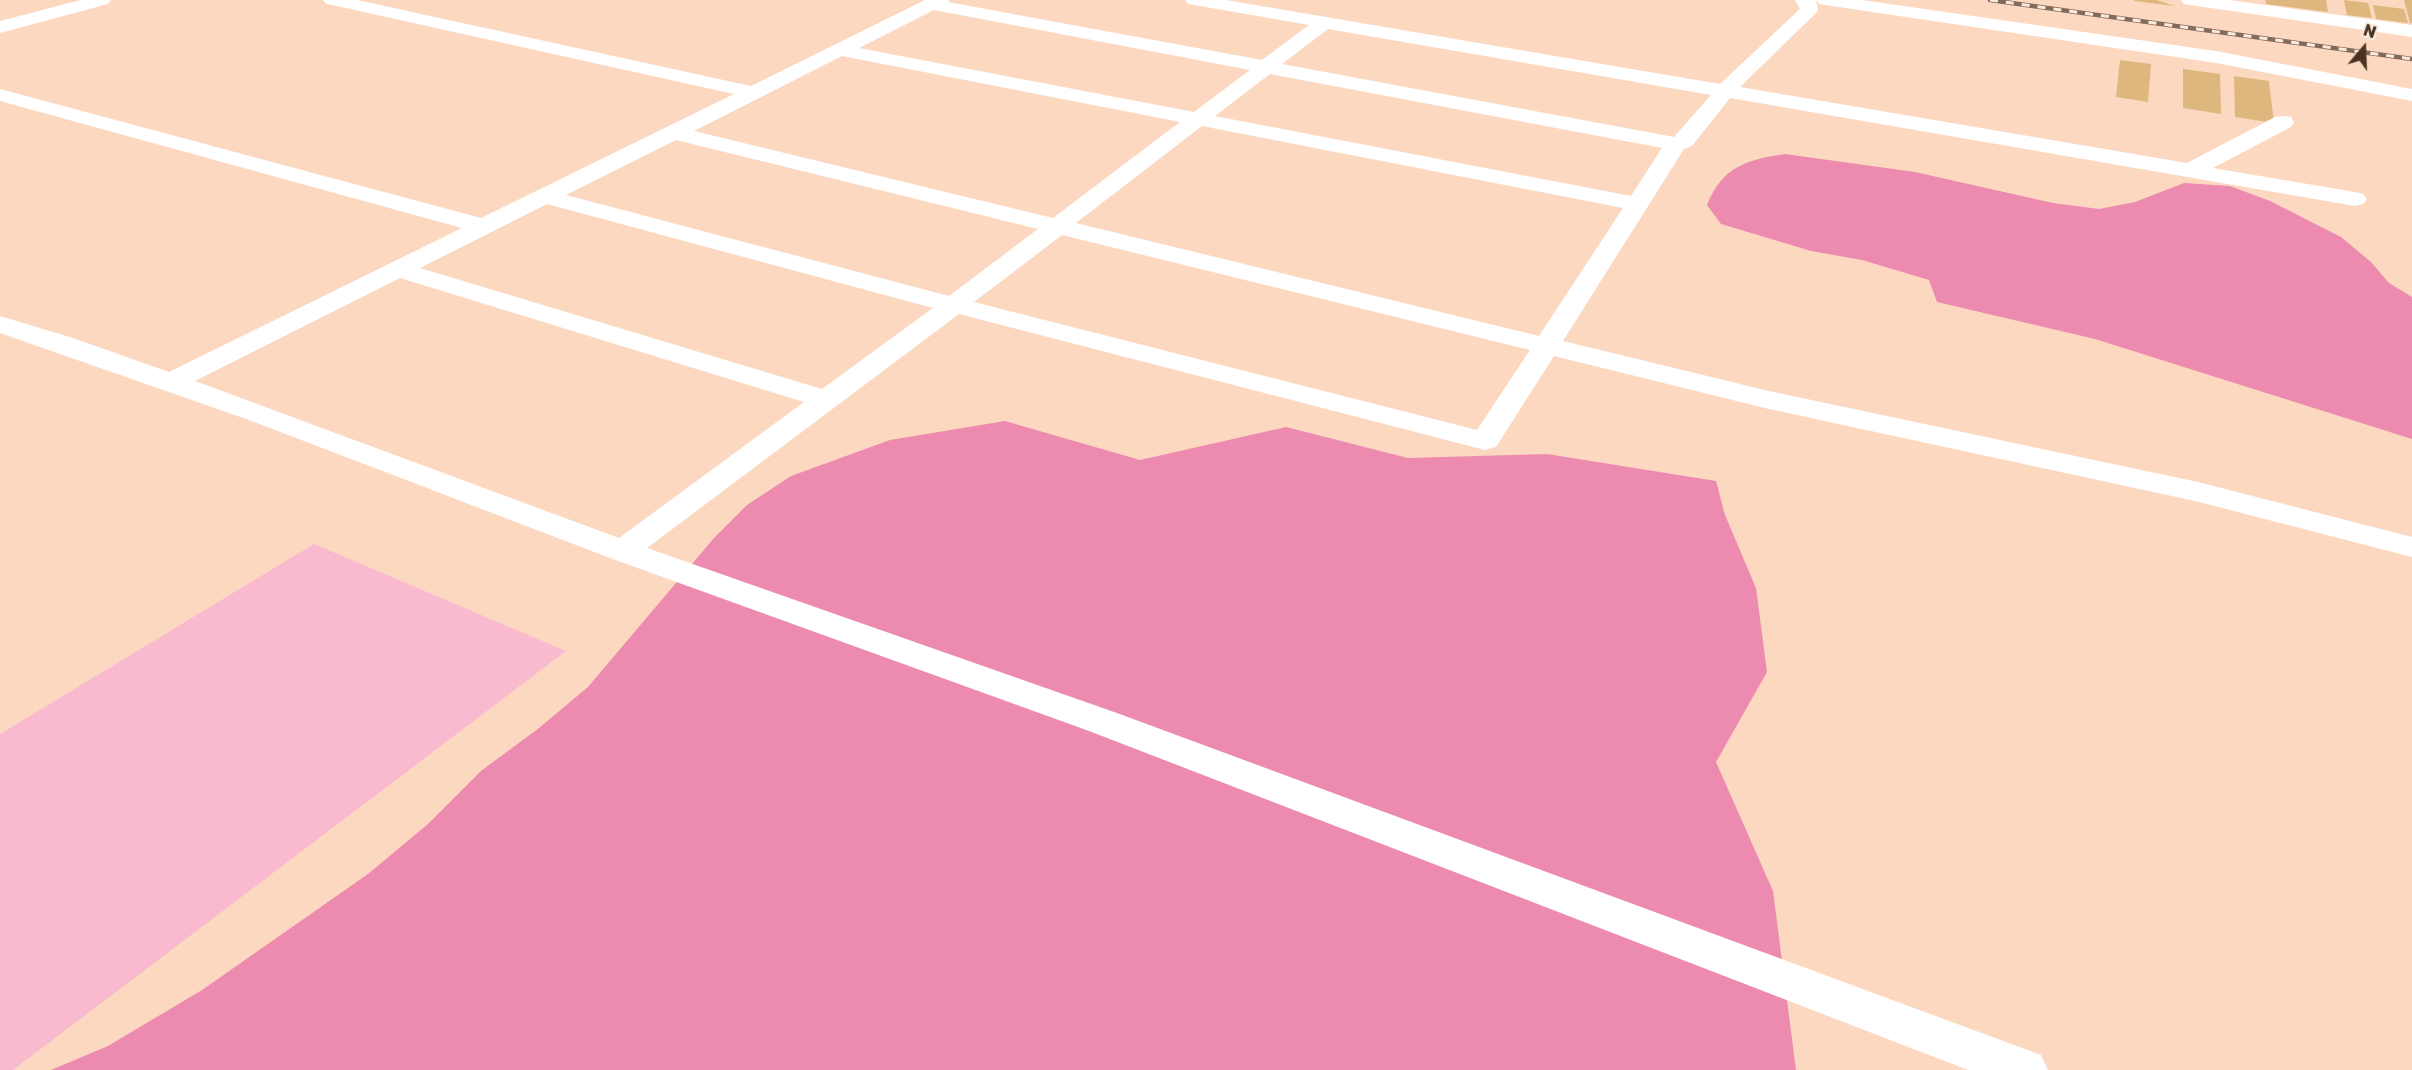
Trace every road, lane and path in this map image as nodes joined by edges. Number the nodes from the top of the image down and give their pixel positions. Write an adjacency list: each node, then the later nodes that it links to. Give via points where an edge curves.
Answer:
1 (102, 0): 9 (main road)
2 (332, 0): 14 (main road)
3 (1194, 0): 8 (main road)
4 (1804, 0): 13 (main road, via 1809,10)
5 (1825, 0): 16 (main road, via 2216,57)
6 (2190, 0): 10 (main road)
7 (935, 2): 11 (main road); 12 (main road)
8 (1325, 22): 12 (main road); 13 (main road)
9 (0, 27)
10 (2412, 31)
11 (841, 50): 14 (main road); 17 (main road)
12 (1266, 66): 17 (main road); 20 (main road)
13 (1726, 90): 20 (main road); 21 (main road)
14 (755, 93): 19 (main road)
15 (0, 95): 26 (main road)
16 (2412, 95)
17 (1195, 119): 24 (main road); 25 (main road)
18 (2283, 122): 21 (main road)
19 (676, 133): 22 (main road); 25 (main road)
20 (1677, 144): 24 (main road)
21 (2191, 170): 23 (main road)
22 (547, 197): 26 (main road); 28 (main road)
23 (2355, 198)
24 (1638, 204): 30 (main road)
25 (1058, 226): 28 (main road); 30 (main road)
26 (485, 227): 27 (main road)
27 (400, 270): 31 (main road); 32 (main road)
28 (954, 305): 30 (main road, via 1485,441); 32 (main road)
29 (0, 324): 31 (main road)
30 (1547, 344): 33 (main road, via 1769,400 2199,492)
31 (171, 382): 34 (main road)
32 (828, 399): 34 (main road)
33 (2412, 547)
34 (622, 550): 35 (main road, via 1114,726)
35 (2024, 1070)

